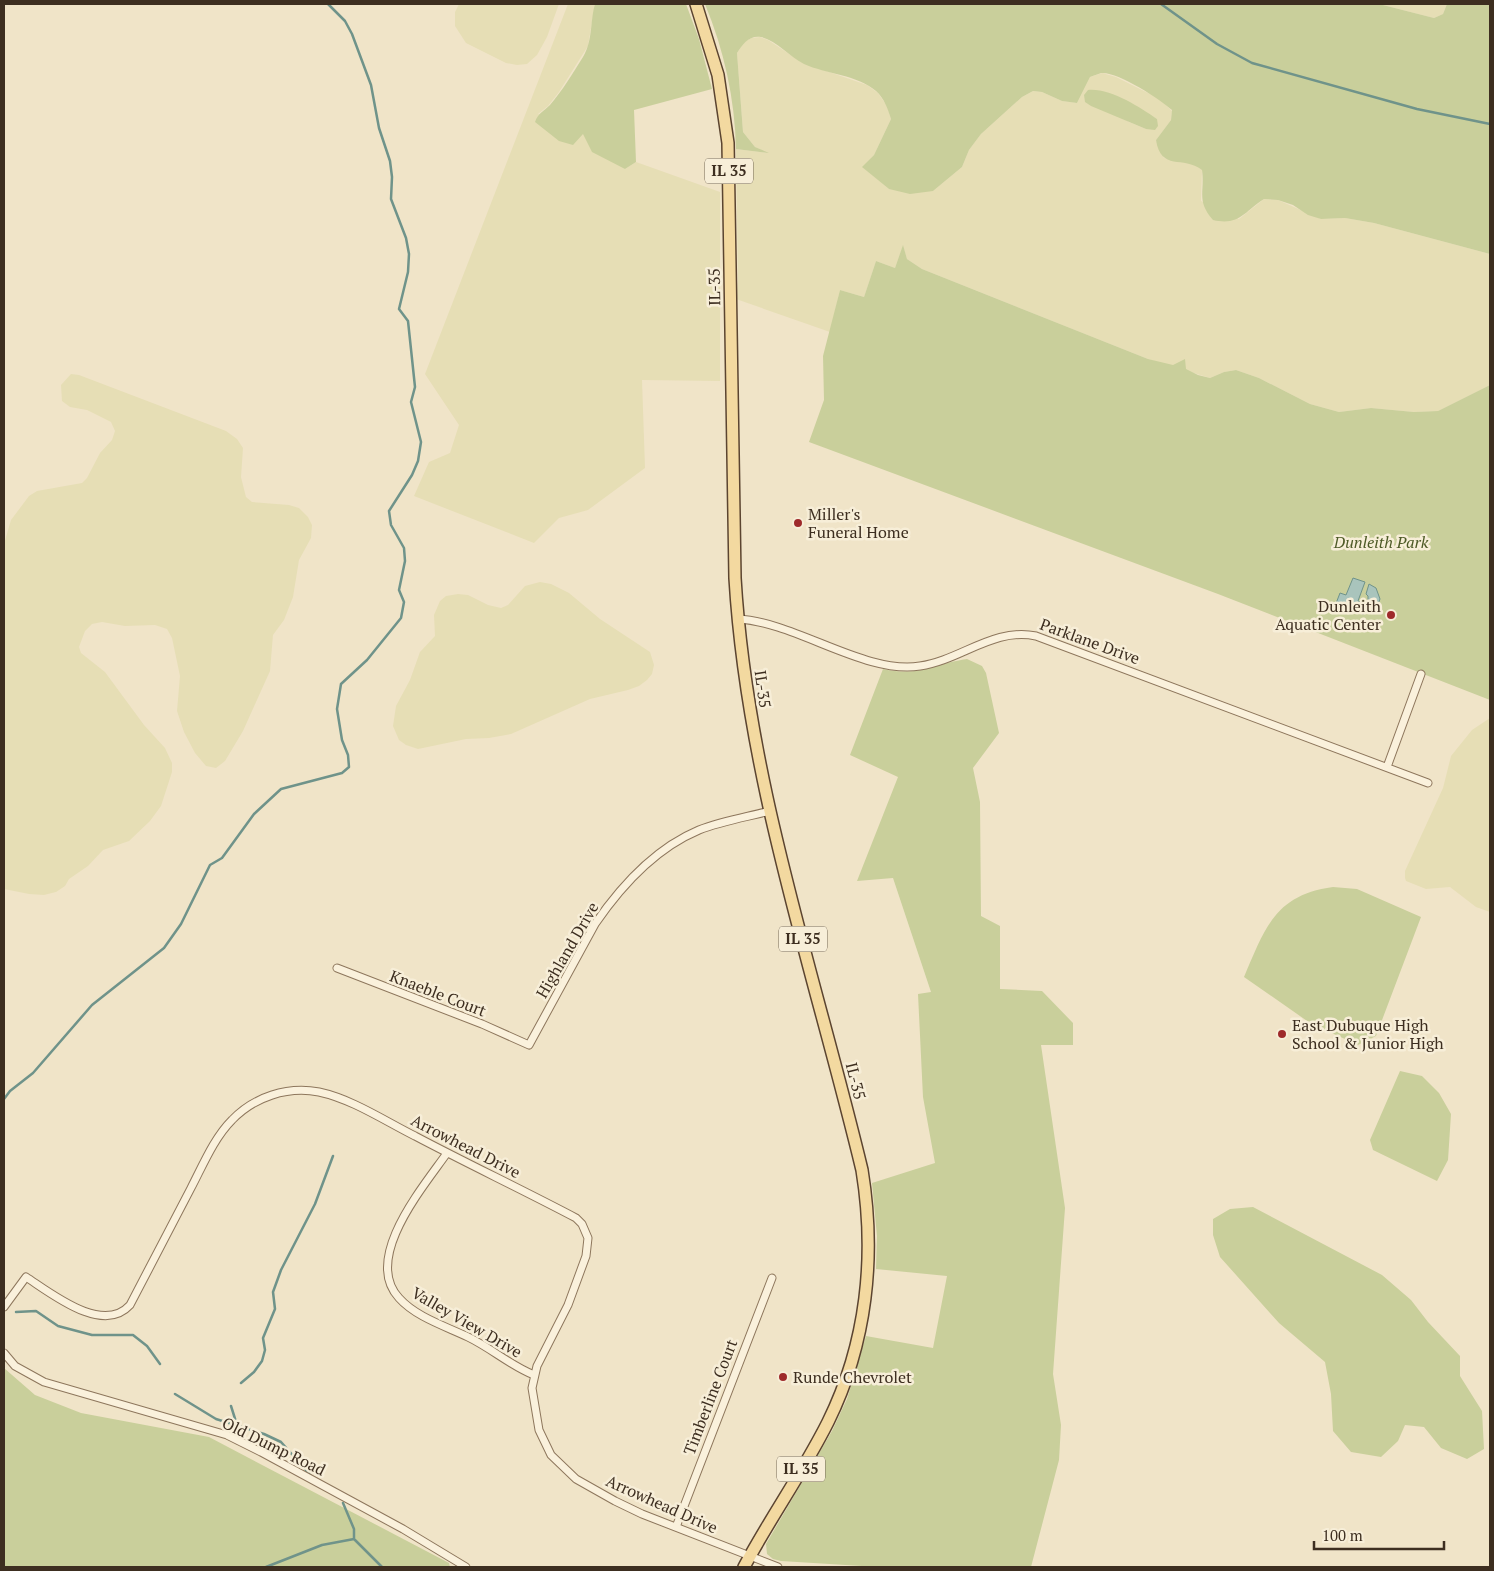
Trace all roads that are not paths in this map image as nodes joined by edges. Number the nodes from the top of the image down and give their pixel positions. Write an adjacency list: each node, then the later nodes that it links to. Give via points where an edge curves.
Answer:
1 (696, 4): 2 (main road, IL-35 / IL 35, via 718,75 728,143 734,554)
2 (738, 619): 4 (street, Parklane Drive, via 763,621 866,659 901,667 937,662 1016,633 1036,636); 6 (main road, IL-35 / IL 35, via 748,705)
3 (1421, 674): 4 (street)
4 (1386, 767): 5 (street, Parklane Drive)
5 (1428, 783)
6 (770, 811): 8 (street, Highland Drive, via 700,830 646,864 595,924); 15 (main road, IL-35 / IL 35, via 851,1125 867,1200 869,1256 866,1295 850,1367 838,1400)
7 (337, 968): 8 (street, Knaeble Court, via 482,1024)
8 (529, 1046)
9 (447, 1153): 11 (street, Arrowhead Drive, via 350,1103 319,1092 294,1091 271,1095 252,1104 224,1129 124,1312 114,1316 94,1315 26,1277); 13 (street, Arrowhead Drive, via 576,1218 586,1232 588,1247 583,1266); 13 (street, Valley View Drive, via 396,1234 387,1259 388,1280 409,1307 475,1340)
10 (772, 1278): 14 (street, Timberline Court)
11 (5, 1305)
12 (4, 1353): 16 (street, Old Dump Road, via 15,1366 44,1382 227,1435)
13 (534, 1375): 14 (street, Arrowhead Drive, via 532,1388 536,1420 544,1443 560,1464 576,1479 615,1501)
14 (676, 1527): 15 (street, Arrowhead Drive)
15 (747, 1562): 17 (street, Arrowhead Drive)
16 (466, 1567)
17 (778, 1567)

